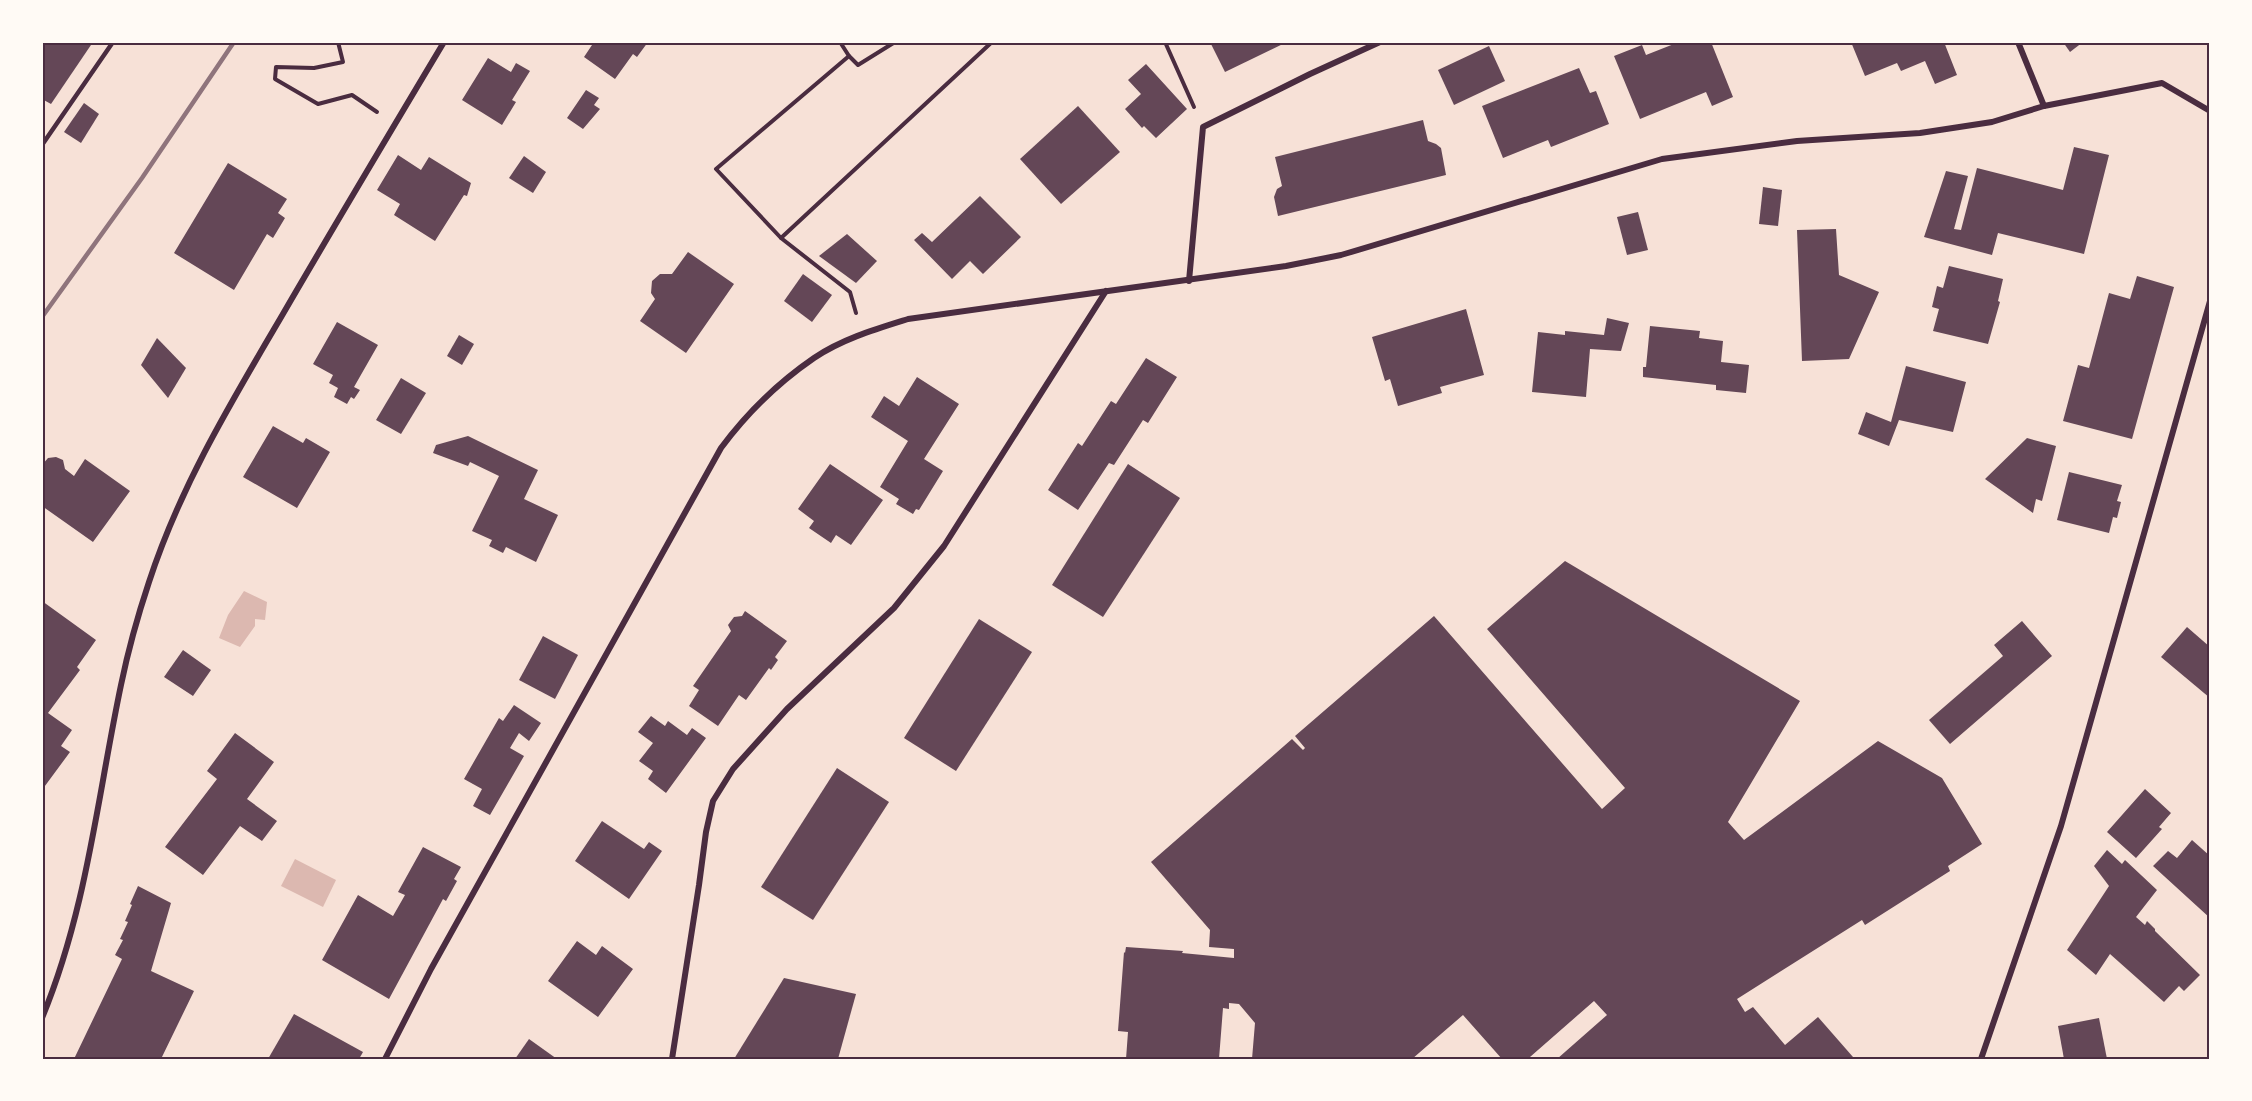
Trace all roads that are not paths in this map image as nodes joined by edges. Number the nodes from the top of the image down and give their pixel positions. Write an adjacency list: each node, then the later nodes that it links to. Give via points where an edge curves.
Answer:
1 (113, 42): 7 (lane)
2 (444, 42): 11 (street, via 220,422 181,496 149,581 121,683 76,919)
3 (1380, 42): 8 (street, via 1203,127)
4 (2018, 42): 5 (street)
5 (2044, 106): 6 (street, via 2162,83); 8 (street, via 1992,122 1920,133 1797,141 1662,159 1341,255)
6 (2210, 111)
7 (42, 145)
8 (1189, 281): 9 (street)
9 (1106, 291): 12 (street, via 908,319 862,335 815,357 741,421 721,448 431,969); 13 (street, via 944,546 894,608 787,709 748,752 713,801)
10 (2210, 301): 14 (street, via 2061,826)
11 (42, 1018)
12 (385, 1059)
13 (672, 1059)
14 (1981, 1059)

